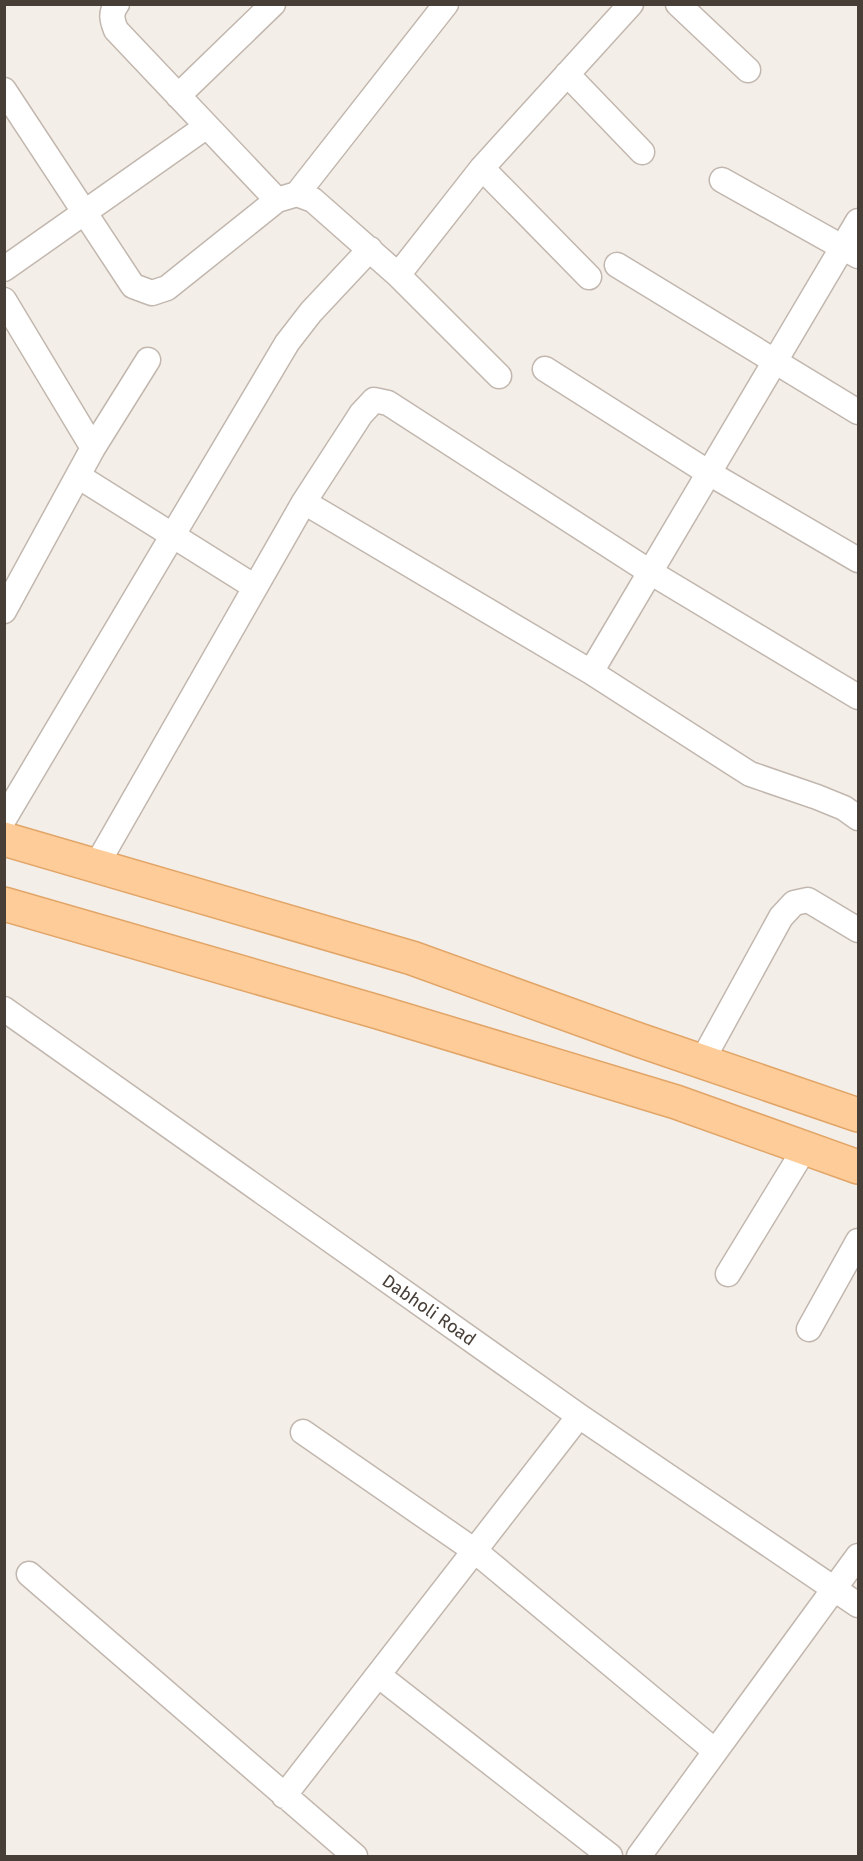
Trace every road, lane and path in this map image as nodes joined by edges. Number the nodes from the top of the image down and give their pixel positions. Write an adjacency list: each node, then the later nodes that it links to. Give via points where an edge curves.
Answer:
1 (117, 4): 9 (street, via 112,10 116,30)
2 (273, 4): 9 (street)
3 (446, 4): 14 (street)
4 (631, 4): 7 (street)
5 (678, 4): 6 (street)
6 (748, 70)
7 (567, 74): 11 (street); 12 (street)
8 (4, 90): 15 (street)
9 (178, 96): 10 (street)
10 (207, 126): 14 (street); 15 (street)
11 (642, 152)
12 (482, 168): 21 (street); 22 (street)
13 (722, 180): 18 (street)
14 (287, 197): 15 (street, via 167,288 152,293 133,286); 17 (street, via 313,200)
15 (84, 212): 20 (street)
16 (858, 221): 18 (street)
17 (370, 249): 21 (street); 33 (street, via 287,343)
18 (851, 251): 25 (street)
19 (617, 266): 25 (street)
20 (4, 269)
21 (398, 275): 27 (street)
22 (589, 277)
23 (4, 300): 29 (street)
24 (148, 360): 29 (street)
25 (776, 361): 28 (street); 30 (street)
26 (544, 369): 30 (street)
27 (499, 376)
28 (858, 412)
29 (93, 448): 31 (street)
30 (709, 473): 34 (street); 35 (street)
31 (78, 476): 33 (street); 37 (street)
32 (304, 502): 35 (street, via 374,400 388,403); 36 (street); 38 (street)
33 (174, 535): 36 (street); 41 (street)
34 (858, 560)
35 (650, 572): 38 (street); 39 (street)
36 (255, 587): 43 (street)
37 (4, 611)
38 (591, 672): 40 (street, via 750,774 844,808)
39 (858, 697)
40 (858, 818)
41 (4, 819)
42 (4, 839): 43 (main road)
43 (96, 866): 47 (main road, via 412,957)
44 (4, 904): 49 (main road, via 676,1102)
45 (858, 930): 47 (street, via 808,900 794,903 781,916)
46 (4, 1009): 54 (street, Dabholi Road)
47 (702, 1061): 48 (main road)
48 (858, 1115)
49 (805, 1148): 50 (main road); 52 (street)
50 (858, 1167)
51 (858, 1241): 53 (street)
52 (728, 1274)
53 (809, 1329)
54 (579, 1416): 56 (street); 59 (street, Dabholi Road)
55 (303, 1432): 56 (street)
56 (475, 1551): 61 (street); 62 (street)
57 (858, 1556): 59 (street)
58 (29, 1574): 63 (street)
59 (833, 1588): 60 (street, Dabholi Road); 62 (street)
60 (858, 1605)
61 (378, 1675): 63 (street); 65 (street)
62 (716, 1751): 66 (street)
63 (284, 1796): 64 (street)
64 (355, 1857)
65 (610, 1857)
66 (639, 1857)

